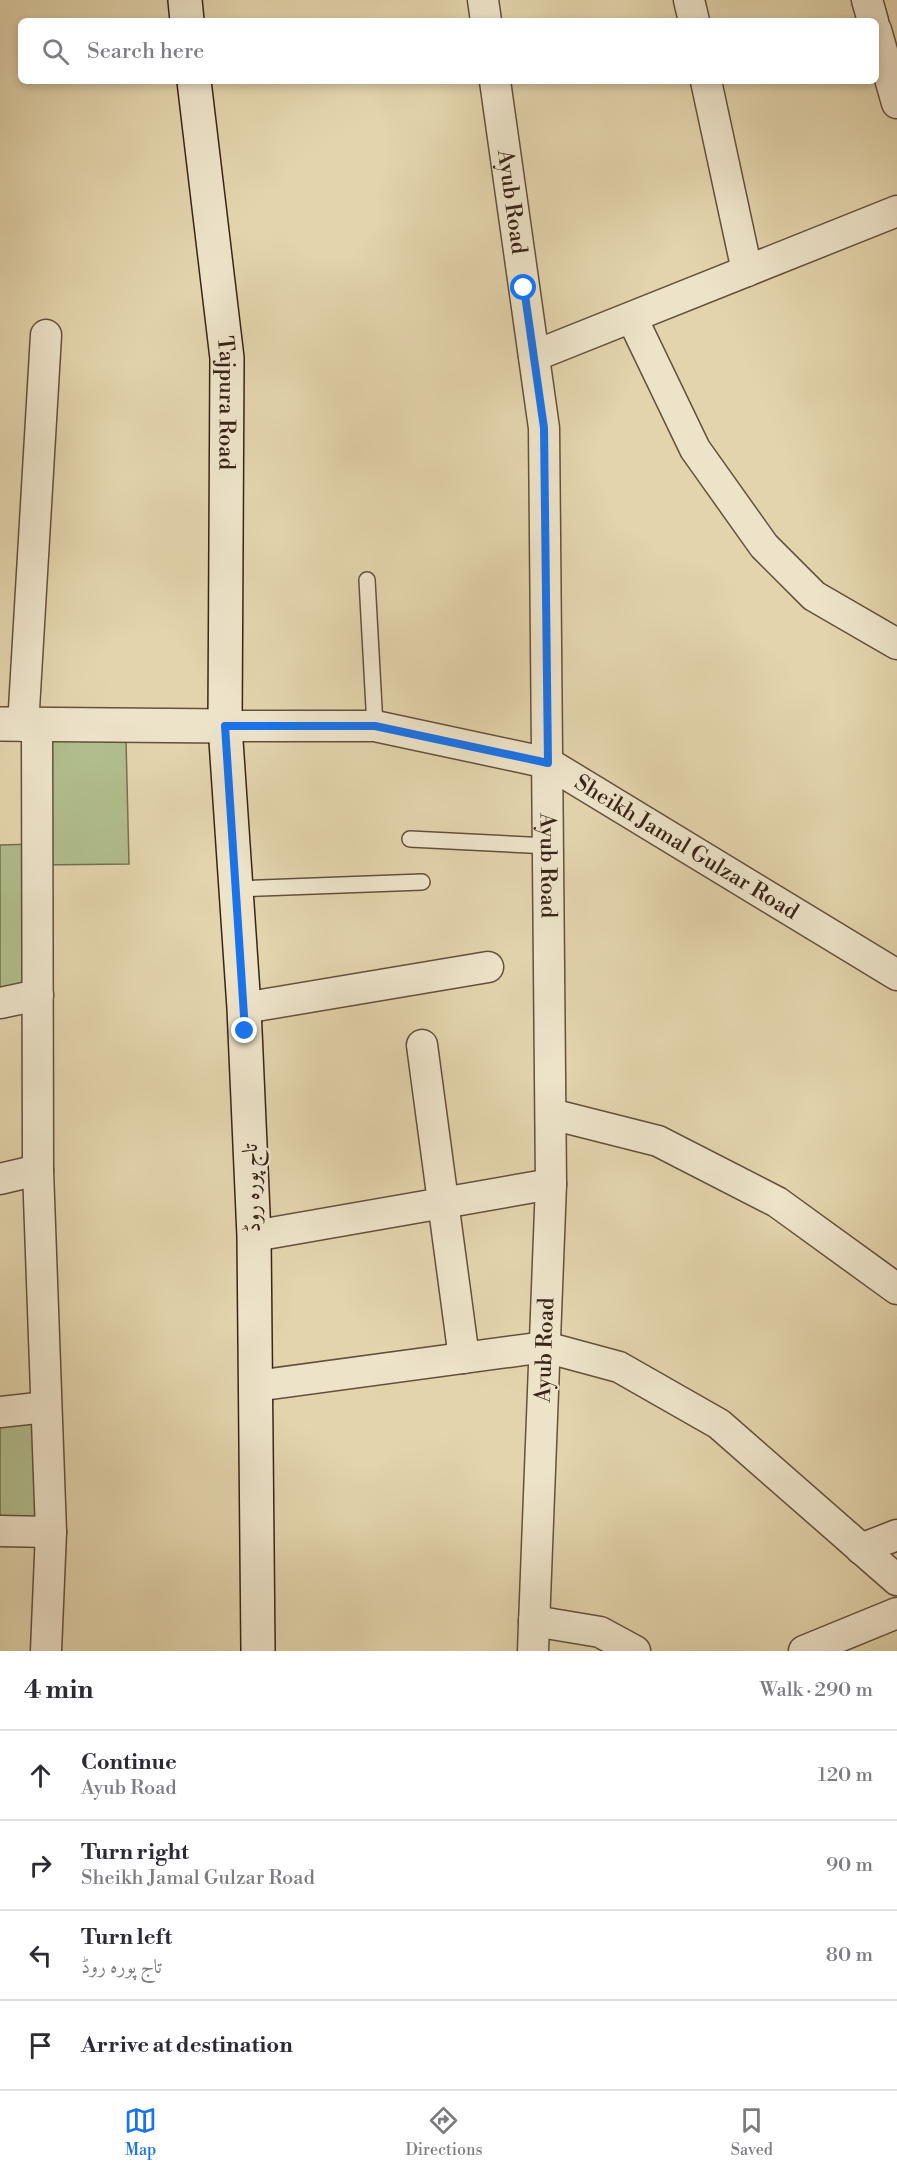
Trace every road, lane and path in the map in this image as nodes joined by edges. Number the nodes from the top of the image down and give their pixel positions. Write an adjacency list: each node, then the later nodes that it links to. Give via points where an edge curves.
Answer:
1 (184, 0): 5 (main road)
2 (483, 0): 6 (street)
3 (689, 0): 7 (street)
4 (867, 0): 8 (street)
5 (187, 18)
6 (486, 18)
7 (693, 18)
8 (872, 18)
9 (879, 40): 13 (street)
10 (194, 84): 22 (main road, Tajpura Road, via 227,358)
11 (495, 84): 18 (street, Ayub Road)
12 (707, 84): 15 (street)
13 (897, 103)
14 (897, 211): 15 (street)
15 (747, 272): 16 (street)
16 (632, 318): 18 (street); 20 (street, via 695,449 764,546 814,596)
17 (46, 335): 21 (street)
18 (534, 356): 24 (street, Ayub Road, via 544,428)
19 (367, 580): 23 (lane)
20 (897, 644)
21 (20, 725): 22 (main road, Sheikh Jamal Gulzar Road); 31 (street)
22 (225, 726): 23 (street, Sheikh Jamal Gulzar Road); 28 (main road, تاج پورہ روڈ)
23 (375, 726): 24 (street, Sheikh Jamal Gulzar Road)
24 (548, 763): 26 (street, Ayub Road); 30 (street, Sheikh Jamal Gulzar Road)
25 (410, 839): 26 (lane)
26 (549, 846): 35 (street, Ayub Road)
27 (422, 882): 28 (lane)
28 (236, 889): 33 (main road, تاج پورہ روڈ)
29 (488, 967): 33 (street)
30 (897, 975)
31 (38, 995): 32 (street); 36 (street)
32 (0, 1003)
33 (244, 1008): 40 (main road, تاج پورہ روڈ)
34 (422, 1045): 39 (street)
35 (551, 1114): 38 (street, Ayub Road); 41 (street, via 658,1141 777,1202)
36 (38, 1170): 37 (street); 45 (street)
37 (0, 1179)
38 (551, 1184): 39 (street); 42 (street, Ayub Road)
39 (444, 1203): 40 (street); 43 (street)
40 (254, 1236): 44 (main road, تاج پورہ روڈ)
41 (897, 1289)
42 (545, 1347): 43 (street); 50 (street, via 619,1367 719,1424); 53 (street, Ayub Road)
43 (465, 1358): 44 (street)
44 (256, 1386): 55 (main road, تاج پورہ روڈ)
45 (46, 1407): 46 (street); 48 (street)
46 (0, 1412)
47 (0, 1532): 48 (street)
48 (51, 1532): 54 (street)
49 (897, 1535): 50 (street)
50 (861, 1549): 51 (street)
51 (897, 1580)
52 (897, 1613): 58 (street)
53 (534, 1621): 56 (street, Ayub Road); 57 (street, via 600,1632)
54 (46, 1651)
55 (258, 1651)
56 (533, 1651)
57 (635, 1651)
58 (804, 1651)

